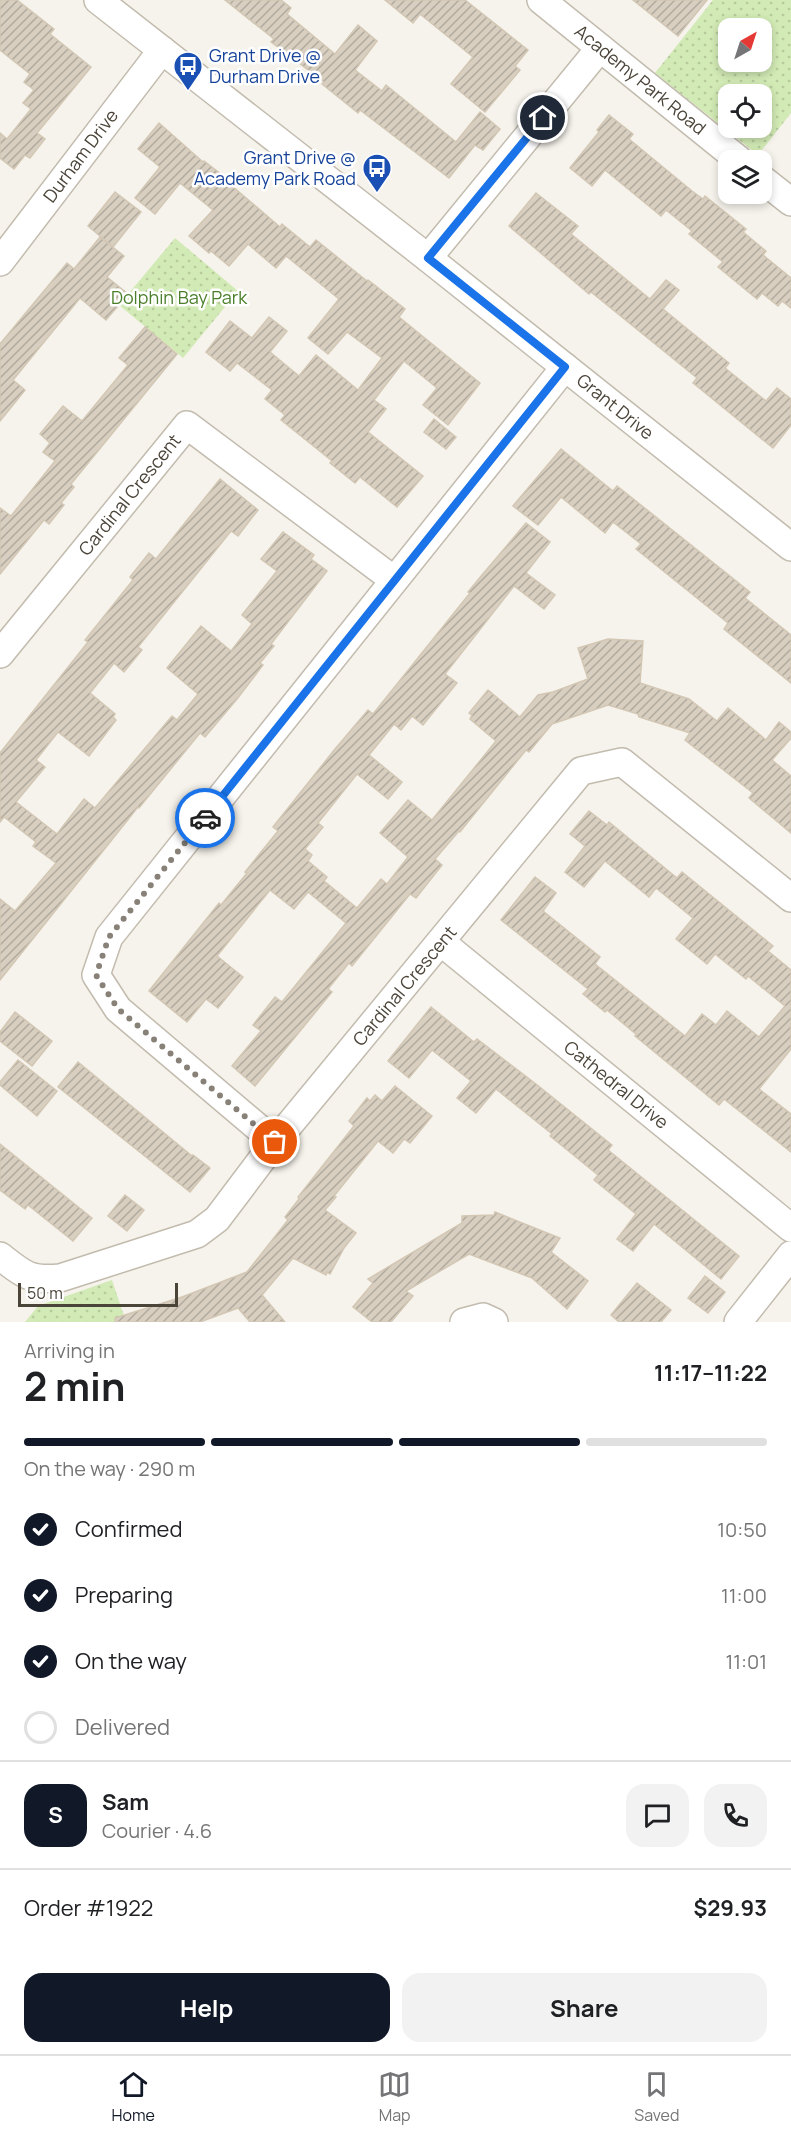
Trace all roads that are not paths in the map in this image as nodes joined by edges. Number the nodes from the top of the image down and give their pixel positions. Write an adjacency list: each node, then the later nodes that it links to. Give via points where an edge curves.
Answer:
1 (98, 0): 4 (street, Grant Drive)
2 (541, 0): 3 (street, Academy Park Road)
3 (600, 48): 5 (street, Academy Park Road); 8 (street)
4 (162, 50): 8 (street, Grant Drive); 9 (street, Durham Drive)
5 (727, 150)
6 (772, 187): 7 (street)
7 (791, 202)
8 (428, 258): 10 (street, Grant Drive)
9 (0, 260)
10 (565, 367): 11 (street, Grant Drive); 12 (street)
11 (791, 547)
12 (393, 580): 13 (street, Cardinal Crescent, via 187,425); 16 (street, via 109,937 96,975 118,1009)
13 (0, 654)
14 (791, 898): 15 (street, Cardinal Crescent, via 622,762 581,771)
15 (441, 942): 16 (street, Cardinal Crescent); 17 (street, Cathedral Drive)
16 (275, 1142): 19 (street, Cardinal Crescent, via 217,1219 196,1234 60,1278 40,1280 20,1272)
17 (791, 1228)
18 (791, 1255): 22 (street)
19 (0, 1256)
20 (464, 1322): 21 (street, via 483,1317)
21 (494, 1322)
22 (738, 1322)

